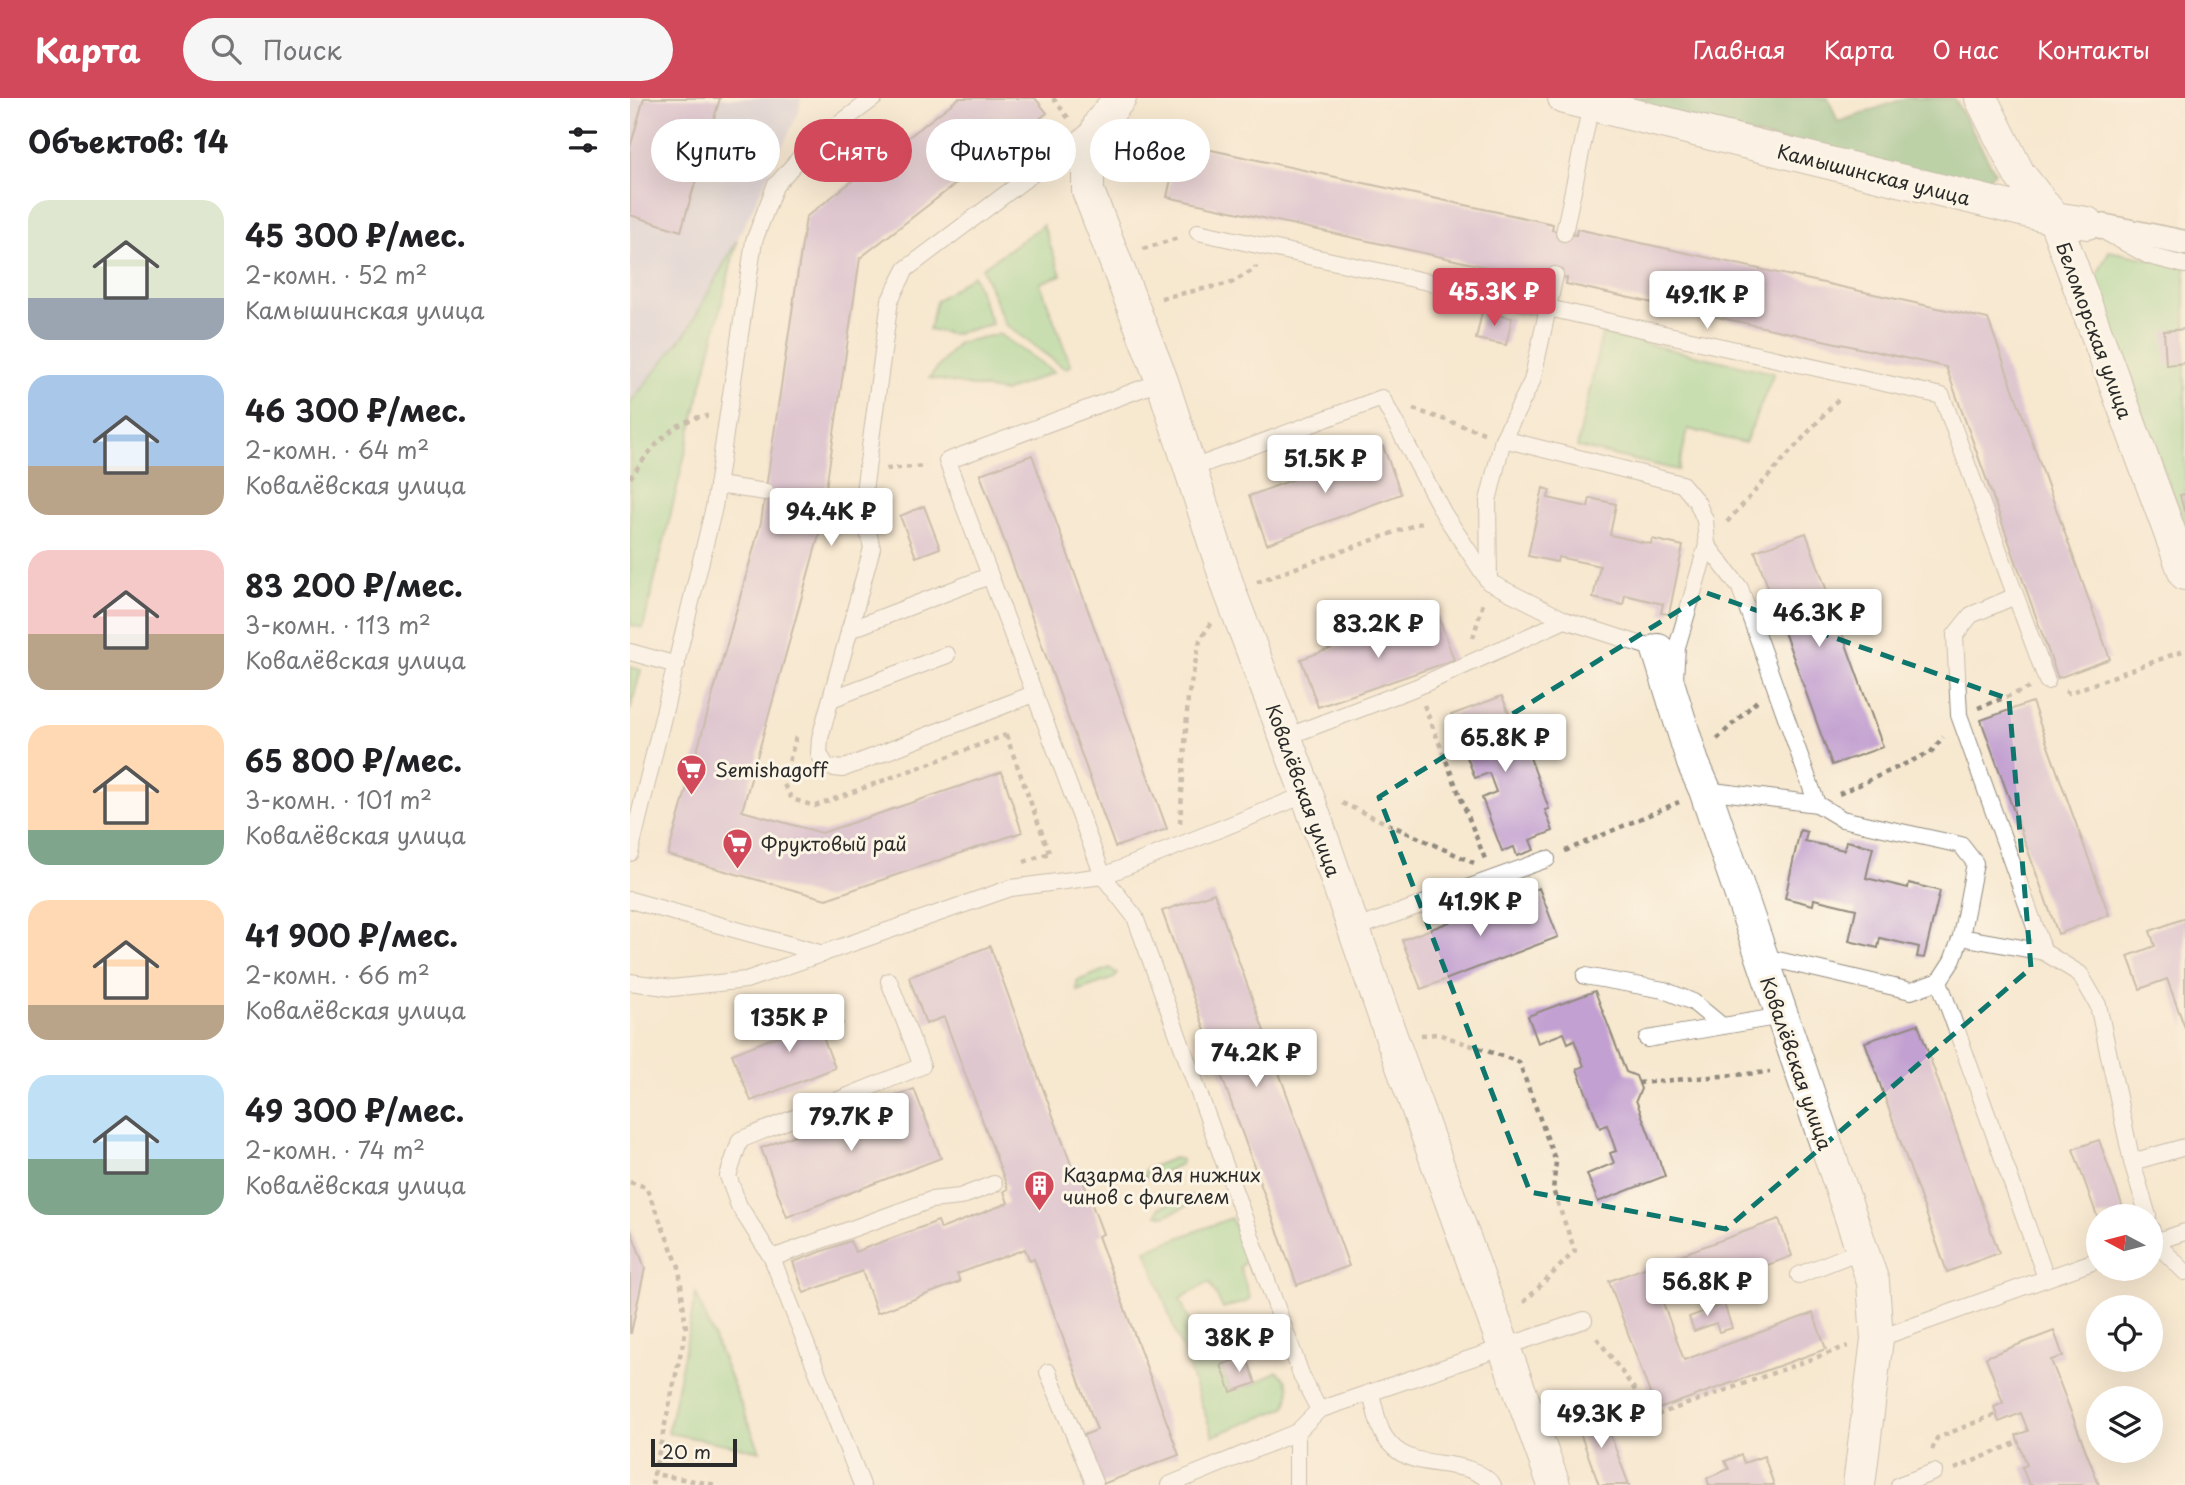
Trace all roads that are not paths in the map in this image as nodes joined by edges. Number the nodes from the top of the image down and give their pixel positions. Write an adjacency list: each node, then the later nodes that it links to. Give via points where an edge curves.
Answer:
1 (874, 98): 17 (lane, via 811,145 775,186 754,241)
2 (1120, 98): 5 (street, Ковалёвская улица)
3 (1981, 98): 6 (street, Беломорская улица, via 2019,174)
4 (1577, 101): 6 (street, Камышинская улица); 9 (lane)
5 (1087, 124): 14 (street, Ковалёвская улица, via 1088,191); 20 (lane, via 906,269 890,300)
6 (2054, 218): 7 (street, Камышинская улица); 22 (street, Беломорская улица)
7 (2087, 223): 10 (street, Камышинская улица); 11 (lane, via 2149,256)
8 (1198, 232): 13 (lane)
9 (1564, 233)
10 (2185, 243)
11 (2185, 265)
12 (1555, 275): 13 (lane)
13 (1548, 308): 15 (lane, via 1532,381); 25 (lane, via 1942,396)
14 (1162, 381): 16 (street, Ковалёвская улица); 23 (lane, via 947,461)
15 (1503, 439): 21 (lane, via 1682,484 1705,520); 24 (lane, via 1488,501)
16 (1190, 469): 24 (lane, via 1382,398 1444,514); 36 (street, Ковалёвская улица, via 1230,592)
17 (717, 485): 18 (lane); 31 (lane)
18 (766, 492)
19 (824, 501): 20 (lane)
20 (862, 506): 27 (lane, via 872,548)
21 (1707, 545): 35 (lane, via 1677,647); 39 (lane, via 1741,588)
22 (2185, 574)
23 (989, 576): 27 (lane); 33 (lane)
24 (1489, 582): 26 (lane)
25 (2013, 597): 32 (lane); 46 (lane, via 1971,615 1955,635 1959,715)
26 (1565, 620): 28 (lane); 36 (lane, via 1417,687)
27 (849, 630): 34 (lane)
28 (1658, 650): 35 (street, Ковалёвская улица)
29 (630, 652): 31 (lane)
30 (947, 655): 34 (lane)
31 (677, 665): 40 (lane)
32 (2047, 681)
33 (1033, 694): 34 (lane, via 842,769 827,767 819,754); 42 (lane)
34 (831, 699)
35 (1672, 700): 37 (street, Ковалёвская улица)
36 (1286, 737): 38 (street, Ковалёвская улица)
37 (1699, 776): 39 (lane); 48 (street, Ковалёвская улица)
38 (1307, 794): 42 (lane); 44 (street, Ковалёвская улица)
39 (1817, 804): 45 (lane, via 1842,819 1961,845 1975,863)
40 (630, 853)
41 (1547, 859): 44 (lane)
42 (1103, 876): 47 (lane, via 1011,888); 70 (lane, via 1135,917)
43 (630, 900): 47 (lane)
44 (1354, 929): 71 (street, Ковалёвская улица)
45 (1961, 937): 46 (lane); 51 (lane)
46 (2044, 951): 57 (lane, via 2080,974 2098,1005)
47 (823, 954): 52 (lane, via 746,980 672,988)
48 (1760, 956): 51 (lane, via 1911,991); 53 (street, Ковалёвская улица)
49 (1585, 976): 54 (lane, via 1664,990 1693,1002)
50 (889, 981): 64 (lane, via 922,1066 740,1140 728,1176 738,1206)
51 (1939, 981): 68 (lane)
52 (630, 982)
53 (1782, 1016): 54 (lane); 63 (street, Ковалёвская улица)
54 (1722, 1026): 55 (lane)
55 (1647, 1039)
56 (2185, 1147): 57 (lane)
57 (2132, 1162): 59 (lane)
58 (994, 1184): 64 (lane, via 960,1197 931,1199)
59 (2144, 1204)
60 (2185, 1232): 61 (lane)
61 (2163, 1236)
62 (2163, 1249): 66 (lane)
63 (1862, 1250): 67 (lane); 72 (street, Ковалёвская улица, via 1873,1282)
64 (772, 1258): 79 (lane)
65 (2086, 1264): 68 (lane)
66 (2185, 1272)
67 (1799, 1275)
68 (2046, 1278): 72 (lane)
69 (1584, 1320): 71 (lane)
70 (1282, 1326): 73 (lane); 76 (lane)
71 (1501, 1338): 75 (lane); 84 (street, Ковалёвская улица)
72 (1877, 1339): 85 (street, Ковалёвская улица)
73 (1226, 1346)
74 (1048, 1372): 80 (lane)
75 (1371, 1394): 76 (lane); 83 (lane, via 1383,1434 1393,1447 1425,1464 1463,1467 1485,1476)
76 (1319, 1410): 77 (lane)
77 (1297, 1432): 81 (lane); 82 (lane)
78 (1934, 1472): 86 (lane)
79 (862, 1485)
80 (1095, 1485)
81 (1169, 1485)
82 (1297, 1485)
83 (1493, 1485)
84 (1554, 1485)
85 (1859, 1485)
86 (1899, 1485)

